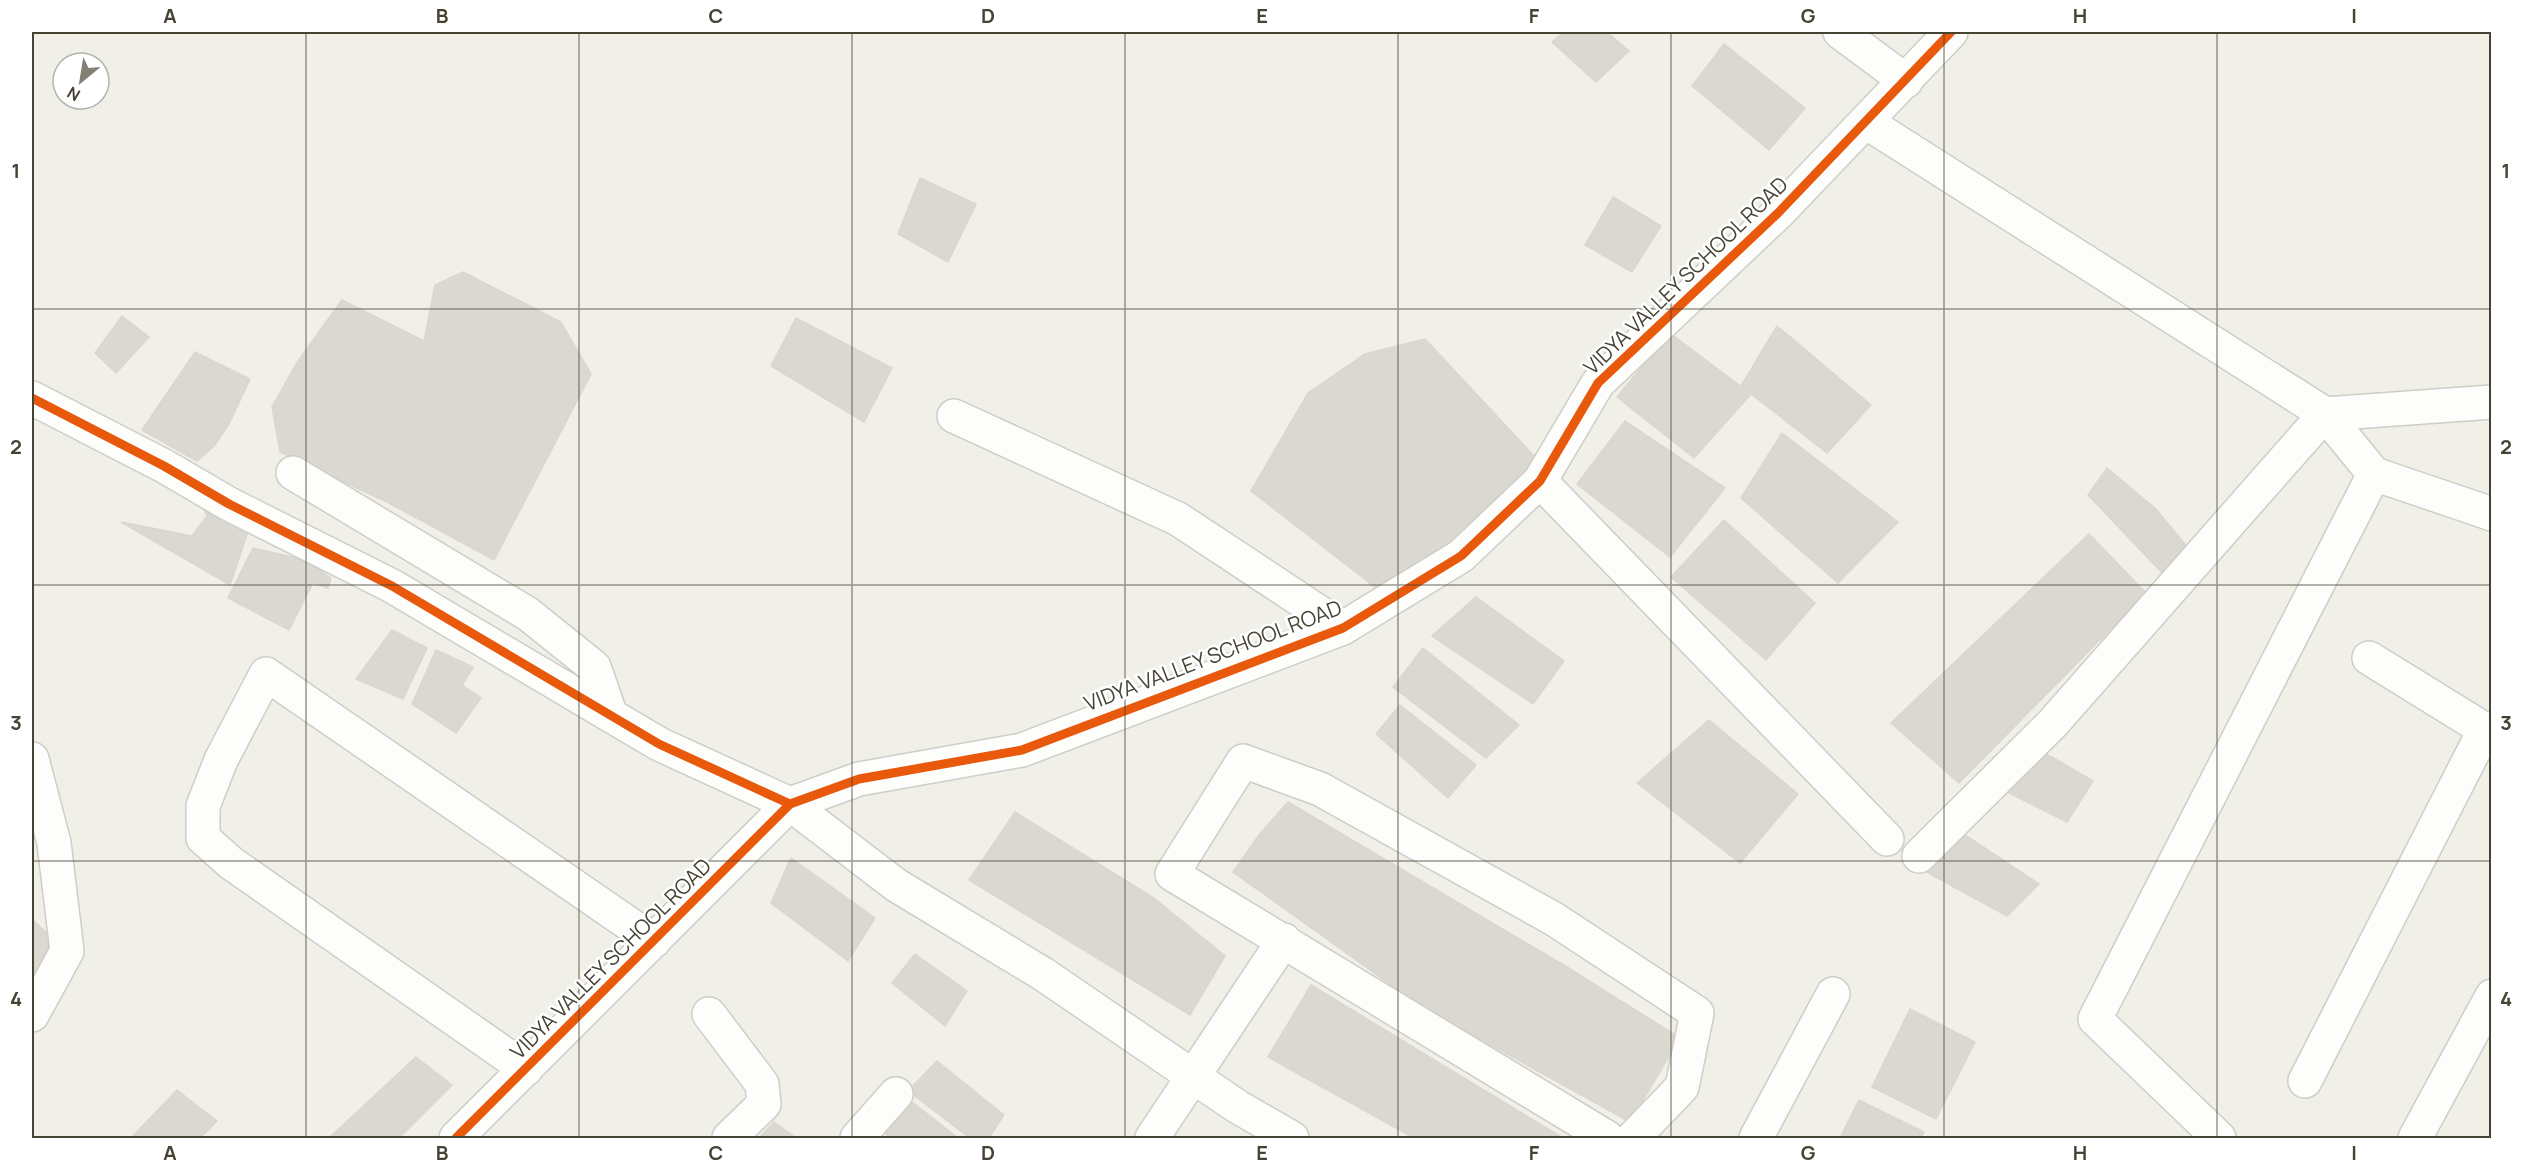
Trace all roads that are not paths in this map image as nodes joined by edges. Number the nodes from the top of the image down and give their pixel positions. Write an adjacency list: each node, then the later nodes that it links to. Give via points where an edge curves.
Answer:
1 (1840, 32): 3 (street)
2 (1951, 32): 3 (street, VIDYA VALLEY SCHOOL ROAD)
3 (1906, 81): 4 (street, VIDYA VALLEY SCHOOL ROAD)
4 (1866, 122): 7 (street); 11 (street, VIDYA VALLEY SCHOOL ROAD, via 1778,213 1598,383)
5 (32, 398): 15 (street, via 392,586)
6 (2492, 402): 7 (street)
7 (2325, 414): 10 (street); 20 (street, via 2053,723)
8 (954, 416): 13 (street, via 1178,519)
9 (293, 473): 15 (street, via 528,614 594,667)
10 (2374, 474): 12 (street); 39 (street, via 2095,1019)
11 (1540, 481): 13 (street, VIDYA VALLEY SCHOOL ROAD, via 1461,556); 19 (street)
12 (2492, 514)
13 (1344, 628): 18 (street, VIDYA VALLEY SCHOOL ROAD, via 1022,750 860,779)
14 (2369, 658): 16 (street)
15 (611, 716): 18 (street, via 659,744)
16 (2488, 732): 29 (street)
17 (32, 759): 26 (street, via 54,843 67,951)
18 (790, 804): 22 (street, VIDYA VALLEY SCHOOL ROAD); 28 (street, via 896,885 1043,974)
19 (1887, 839)
20 (1919, 856)
21 (1284, 940): 28 (street); 36 (street); 37 (street, via 1172,874 1243,761 1320,789 1524,902 1697,1013 1682,1087)
22 (654, 941): 27 (street, VIDYA VALLEY SCHOOL ROAD); 27 (street, via 266,674 221,760 203,806 203,838 231,863)
23 (1833, 994): 38 (street)
24 (2492, 996): 40 (street)
25 (709, 1014): 32 (street, via 762,1084 764,1104)
26 (32, 1015)
27 (526, 1069): 31 (street, VIDYA VALLEY SCHOOL ROAD)
28 (1192, 1076): 34 (street); 35 (street)
29 (2305, 1081)
30 (896, 1094): 33 (street)
31 (456, 1138)
32 (729, 1138)
33 (857, 1138)
34 (1152, 1138)
35 (1292, 1138)
36 (1608, 1138)
37 (1633, 1138)
38 (1756, 1138)
39 (2219, 1138)
40 (2415, 1138)

